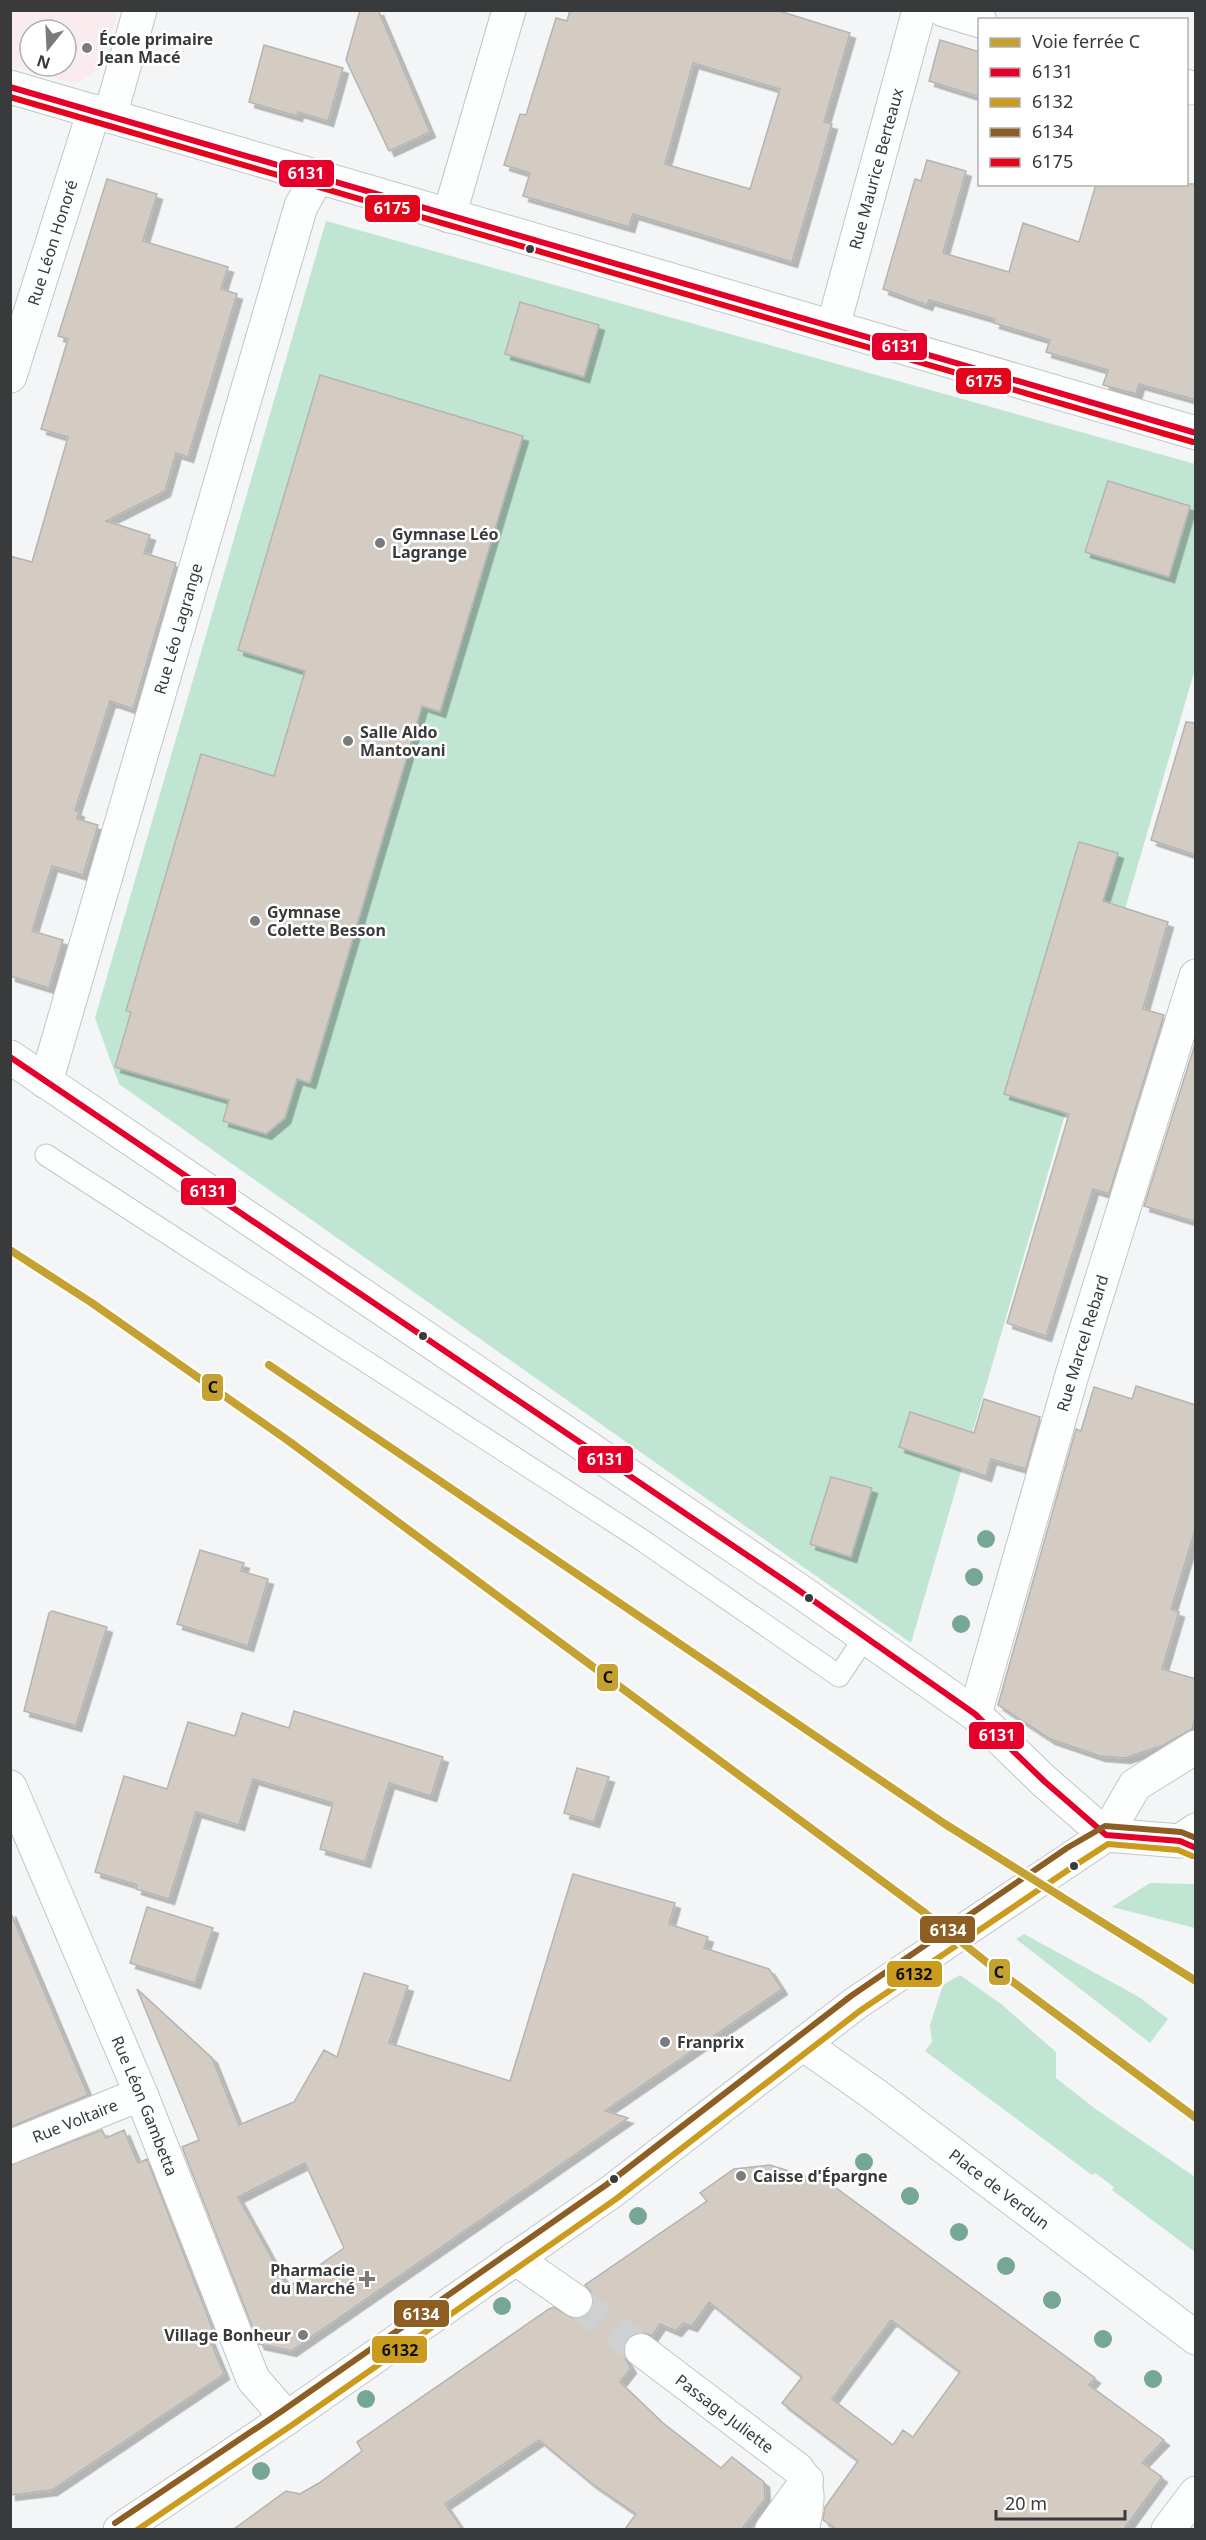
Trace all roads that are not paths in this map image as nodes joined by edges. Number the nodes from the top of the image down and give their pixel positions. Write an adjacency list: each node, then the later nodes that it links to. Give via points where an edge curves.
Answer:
1 (140, 10): 7 (street, Rue Léon Honoré)
2 (509, 10): 9 (street)
3 (919, 10): 10 (street, Rue Maurice Berteaux)
4 (944, 10): 5 (street)
5 (978, 20)
6 (10, 87): 7 (street)
7 (102, 114): 8 (street); 11 (street, Rue Léon Honoré)
8 (317, 177): 9 (street); 15 (street, Rue Léo Lagrange, via 301,206)
9 (449, 216): 10 (street)
10 (833, 327): 12 (street)
11 (10, 376)
12 (1196, 433)
13 (1196, 976): 18 (street, Rue Marcel Rebard, via 1072,1376)
14 (10, 1058): 15 (street)
15 (46, 1082): 17 (street)
16 (45, 1155): 17 (lane, via 639,1538 839,1676)
17 (865, 1637): 18 (street)
18 (975, 1714): 22 (street)
19 (1196, 1747): 22 (street, via 1136,1785)
20 (10, 1787): 24 (street, Rue Léon Gambetta)
21 (1192, 1833): 22 (street)
22 (1106, 1835): 23 (street, via 928,1952)
23 (803, 2044): 26 (street, via 611,2192); 28 (street, Place de Verdun)
24 (141, 2094): 25 (street, Rue Voltaire); 30 (street, Rue Léon Gambetta, via 253,2379)
25 (10, 2147)
26 (514, 2258): 27 (street); 30 (street)
27 (576, 2301)
28 (1196, 2338)
29 (641, 2350): 31 (street, Passage Juliette, via 798,2469)
30 (287, 2418): 33 (street)
31 (807, 2480): 34 (street); 35 (street, via 809,2495)
32 (1196, 2493): 36 (street)
33 (120, 2529)
34 (771, 2529)
35 (803, 2529)
36 (1168, 2529)

